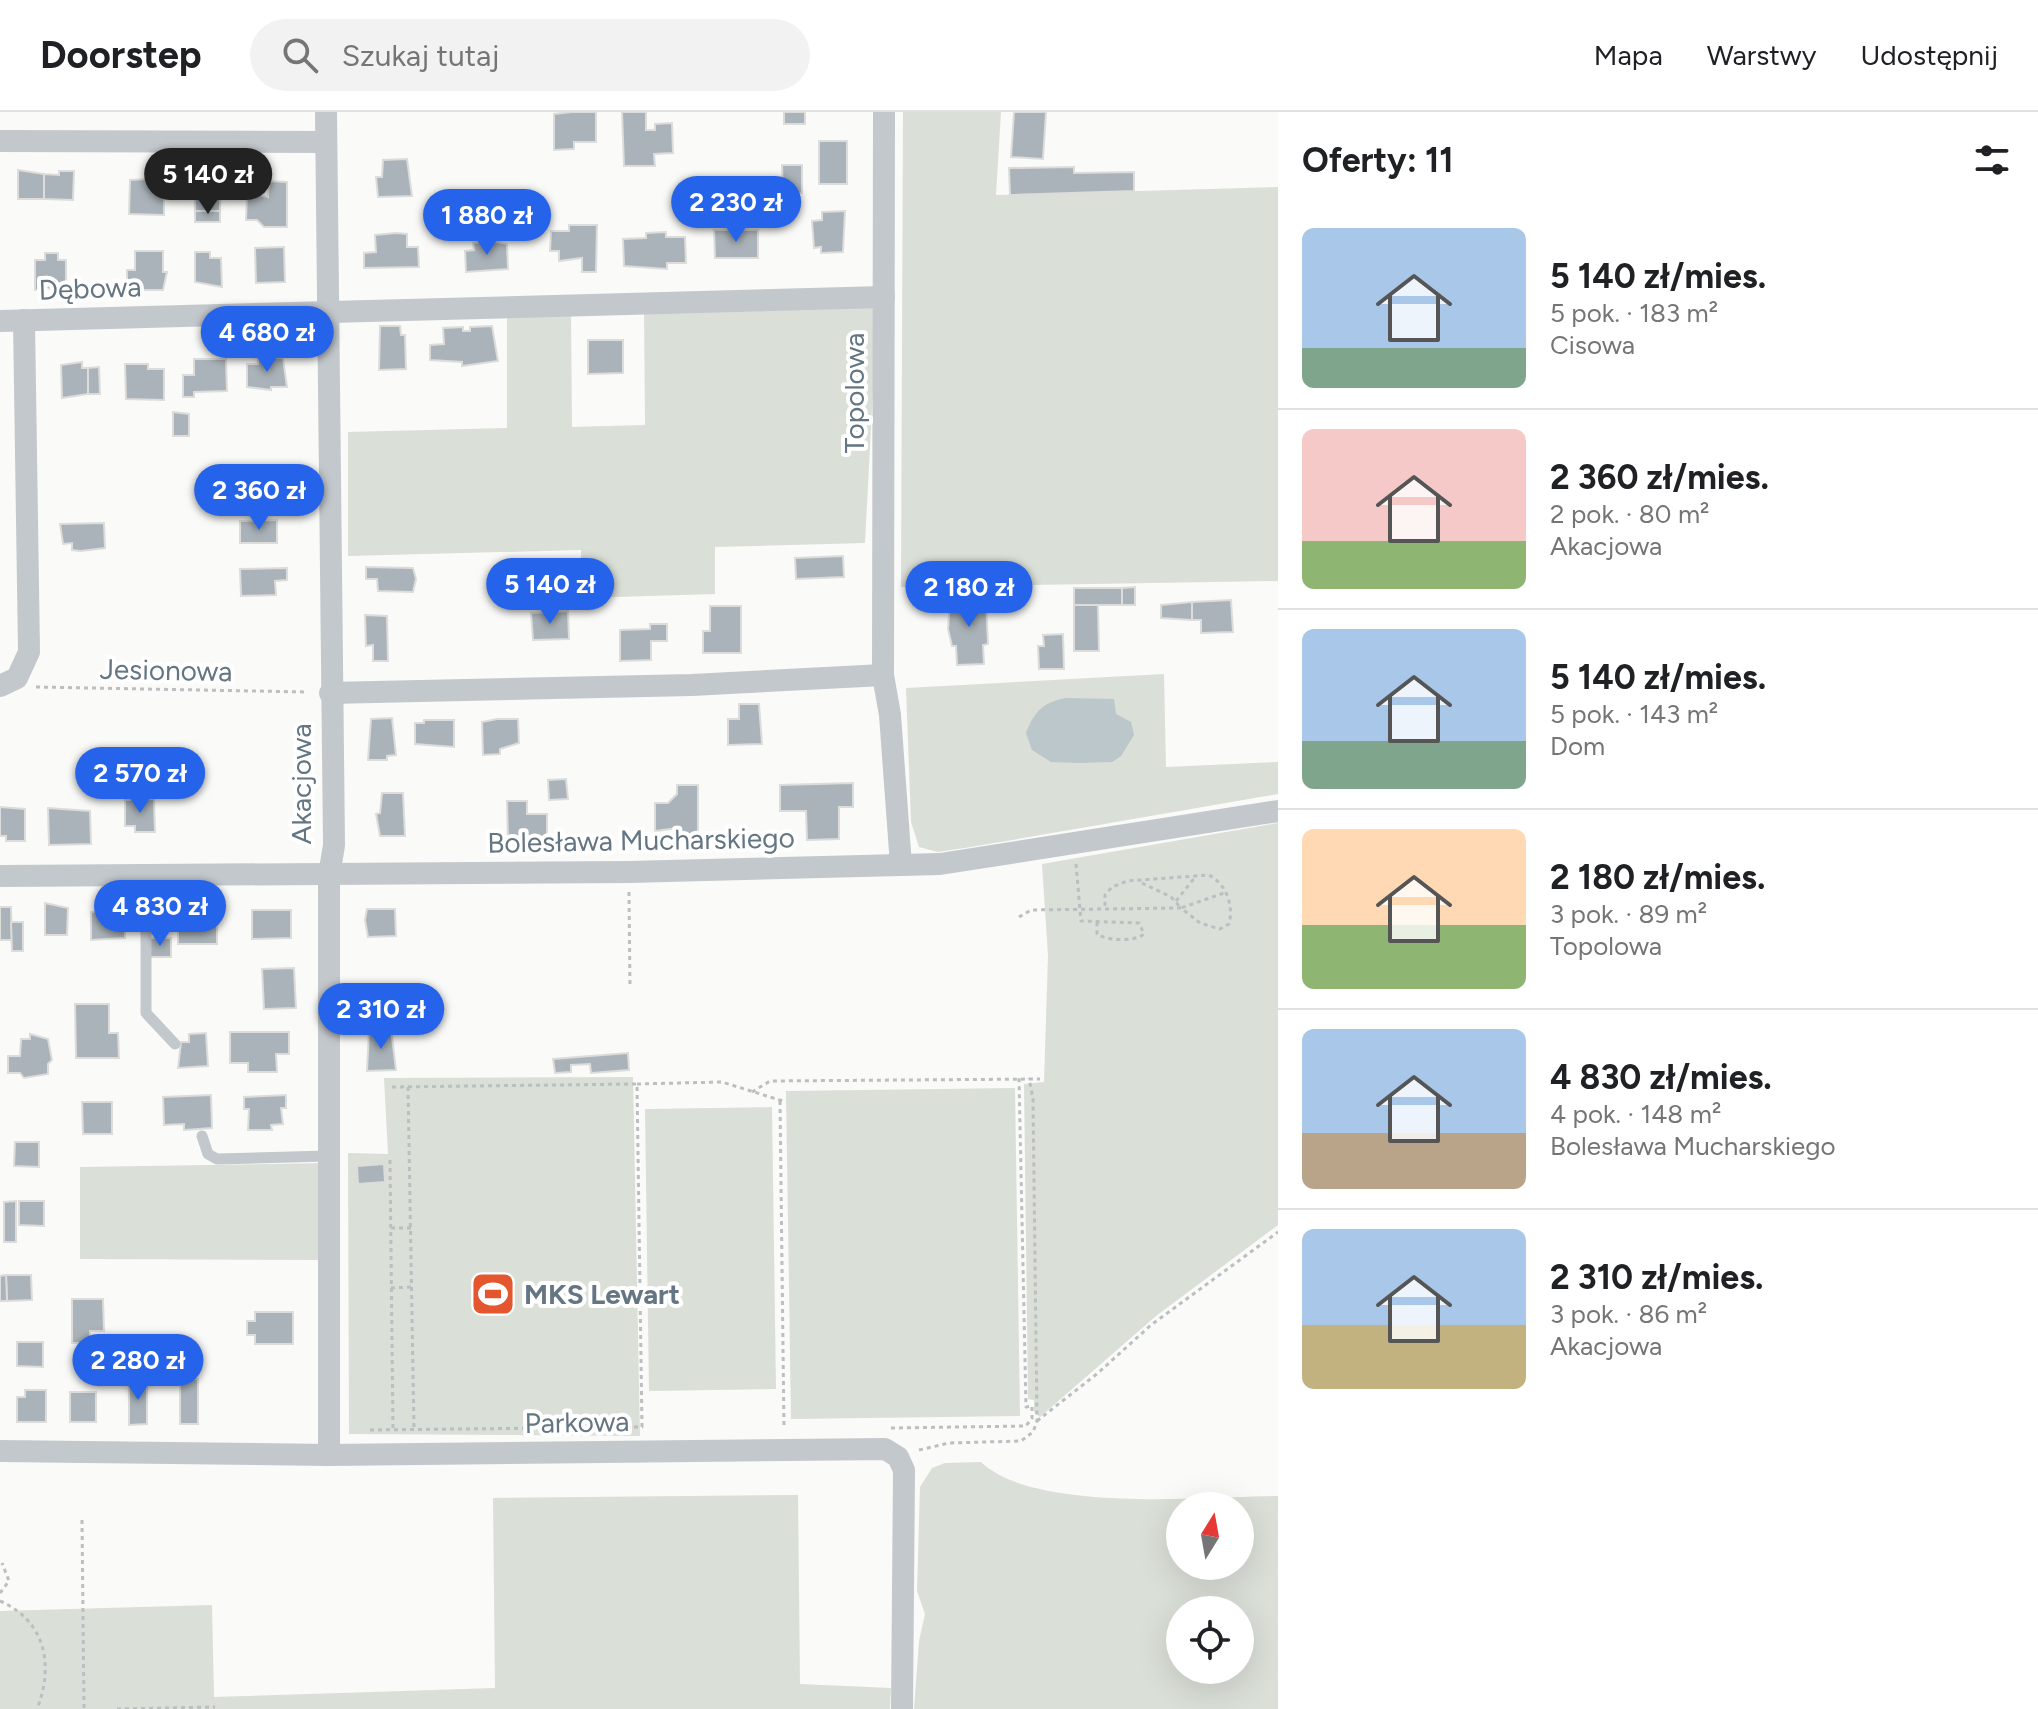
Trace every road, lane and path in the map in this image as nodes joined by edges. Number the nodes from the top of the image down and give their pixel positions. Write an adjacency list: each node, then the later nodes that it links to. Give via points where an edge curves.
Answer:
1 (326, 112): 4 (street, Akacjowa)
2 (884, 112): 5 (street, Topolowa)
3 (0, 141): 4 (street)
4 (325, 142): 6 (street, Akacjowa)
5 (884, 297): 6 (street, Dębowa); 9 (street, Topolowa)
6 (325, 311): 7 (street, Dębowa); 12 (street, Akacjowa)
7 (24, 320): 8 (street, Dębowa); 10 (street, via 29,652 17,678)
8 (0, 321)
9 (883, 675): 12 (street); 15 (street, Topolowa)
10 (0, 686)
11 (31, 687): 12 (path, Jesionowa)
12 (330, 693): 19 (street, Akacjowa, via 334,845)
13 (1278, 811): 14 (street, Bolesława Mucharskiego)
14 (1073, 844): 15 (street, Bolesława Mucharskiego); 26 (path)
15 (901, 865): 16 (street, Bolesława Mucharskiego)
16 (629, 872): 19 (street, Bolesława Mucharskiego); 29 (path)
17 (0, 876): 18 (street, Bolesława Mucharskiego)
18 (146, 876): 19 (street, Bolesława Mucharskiego); 30 (lane, via 146,1013)
19 (329, 876): 41 (street, Akacjowa)
20 (1196, 876): 21 (path); 22 (path, via 1214,876); 23 (path)
21 (1139, 881): 23 (path); 24 (path, via 1112,887 1105,895)
22 (1225, 893): 25 (path); 25 (path, via 1232,912 1222,929 1200,923)
23 (1176, 901): 25 (path)
24 (1105, 908): 25 (path); 26 (path)
25 (1181, 908)
26 (1081, 909): 27 (path, via 1031,910); 28 (path, via 1081,921)
27 (1019, 917)
28 (1097, 922): 28 (path, via 1139,923 1144,934 1136,939 1103,938 1097,934)
29 (630, 988)
30 (175, 1044)
31 (1019, 1078): 32 (path); 37 (path, via 770,1081); 48 (path, via 1026,1407 1032,1406)
32 (1029, 1078): 33 (path); 49 (path)
33 (1040, 1079)
34 (637, 1084): 36 (path); 37 (path, via 722,1082); 52 (path, via 642,1427)
35 (390, 1087): 36 (path)
36 (408, 1087): 44 (path)
37 (752, 1092): 38 (path)
38 (780, 1101): 39 (path); 53 (path)
39 (786, 1102)
40 (202, 1136): 41 (lane, via 208,1154 217,1159)
41 (327, 1156): 55 (street, Akacjowa)
42 (390, 1160): 43 (path)
43 (391, 1228): 44 (path); 47 (path)
44 (411, 1228): 46 (path)
45 (1278, 1232): 49 (path, via 1151,1325)
46 (411, 1287): 47 (path); 52 (path)
47 (391, 1288): 51 (path)
48 (1032, 1418): 49 (path); 56 (path, via 1026,1426 888,1428)
49 (1037, 1421): 56 (path, via 1021,1441 949,1443)
50 (370, 1430): 51 (path)
51 (393, 1430): 52 (path)
52 (414, 1430)
53 (784, 1449): 55 (street, Parkowa); 56 (street, Parkowa)
54 (0, 1451): 55 (street, Parkowa)
55 (329, 1455)
56 (894, 1455): 65 (street, via 904,1470)
57 (82, 1520): 63 (path)
58 (2, 1563): 59 (path, via 9,1581)
59 (0, 1593)
60 (0, 1601): 62 (path, via 39,1632 48,1662)
61 (215, 1707): 64 (path)
62 (37, 1709)
63 (84, 1709)
64 (117, 1709)
65 (902, 1709)

